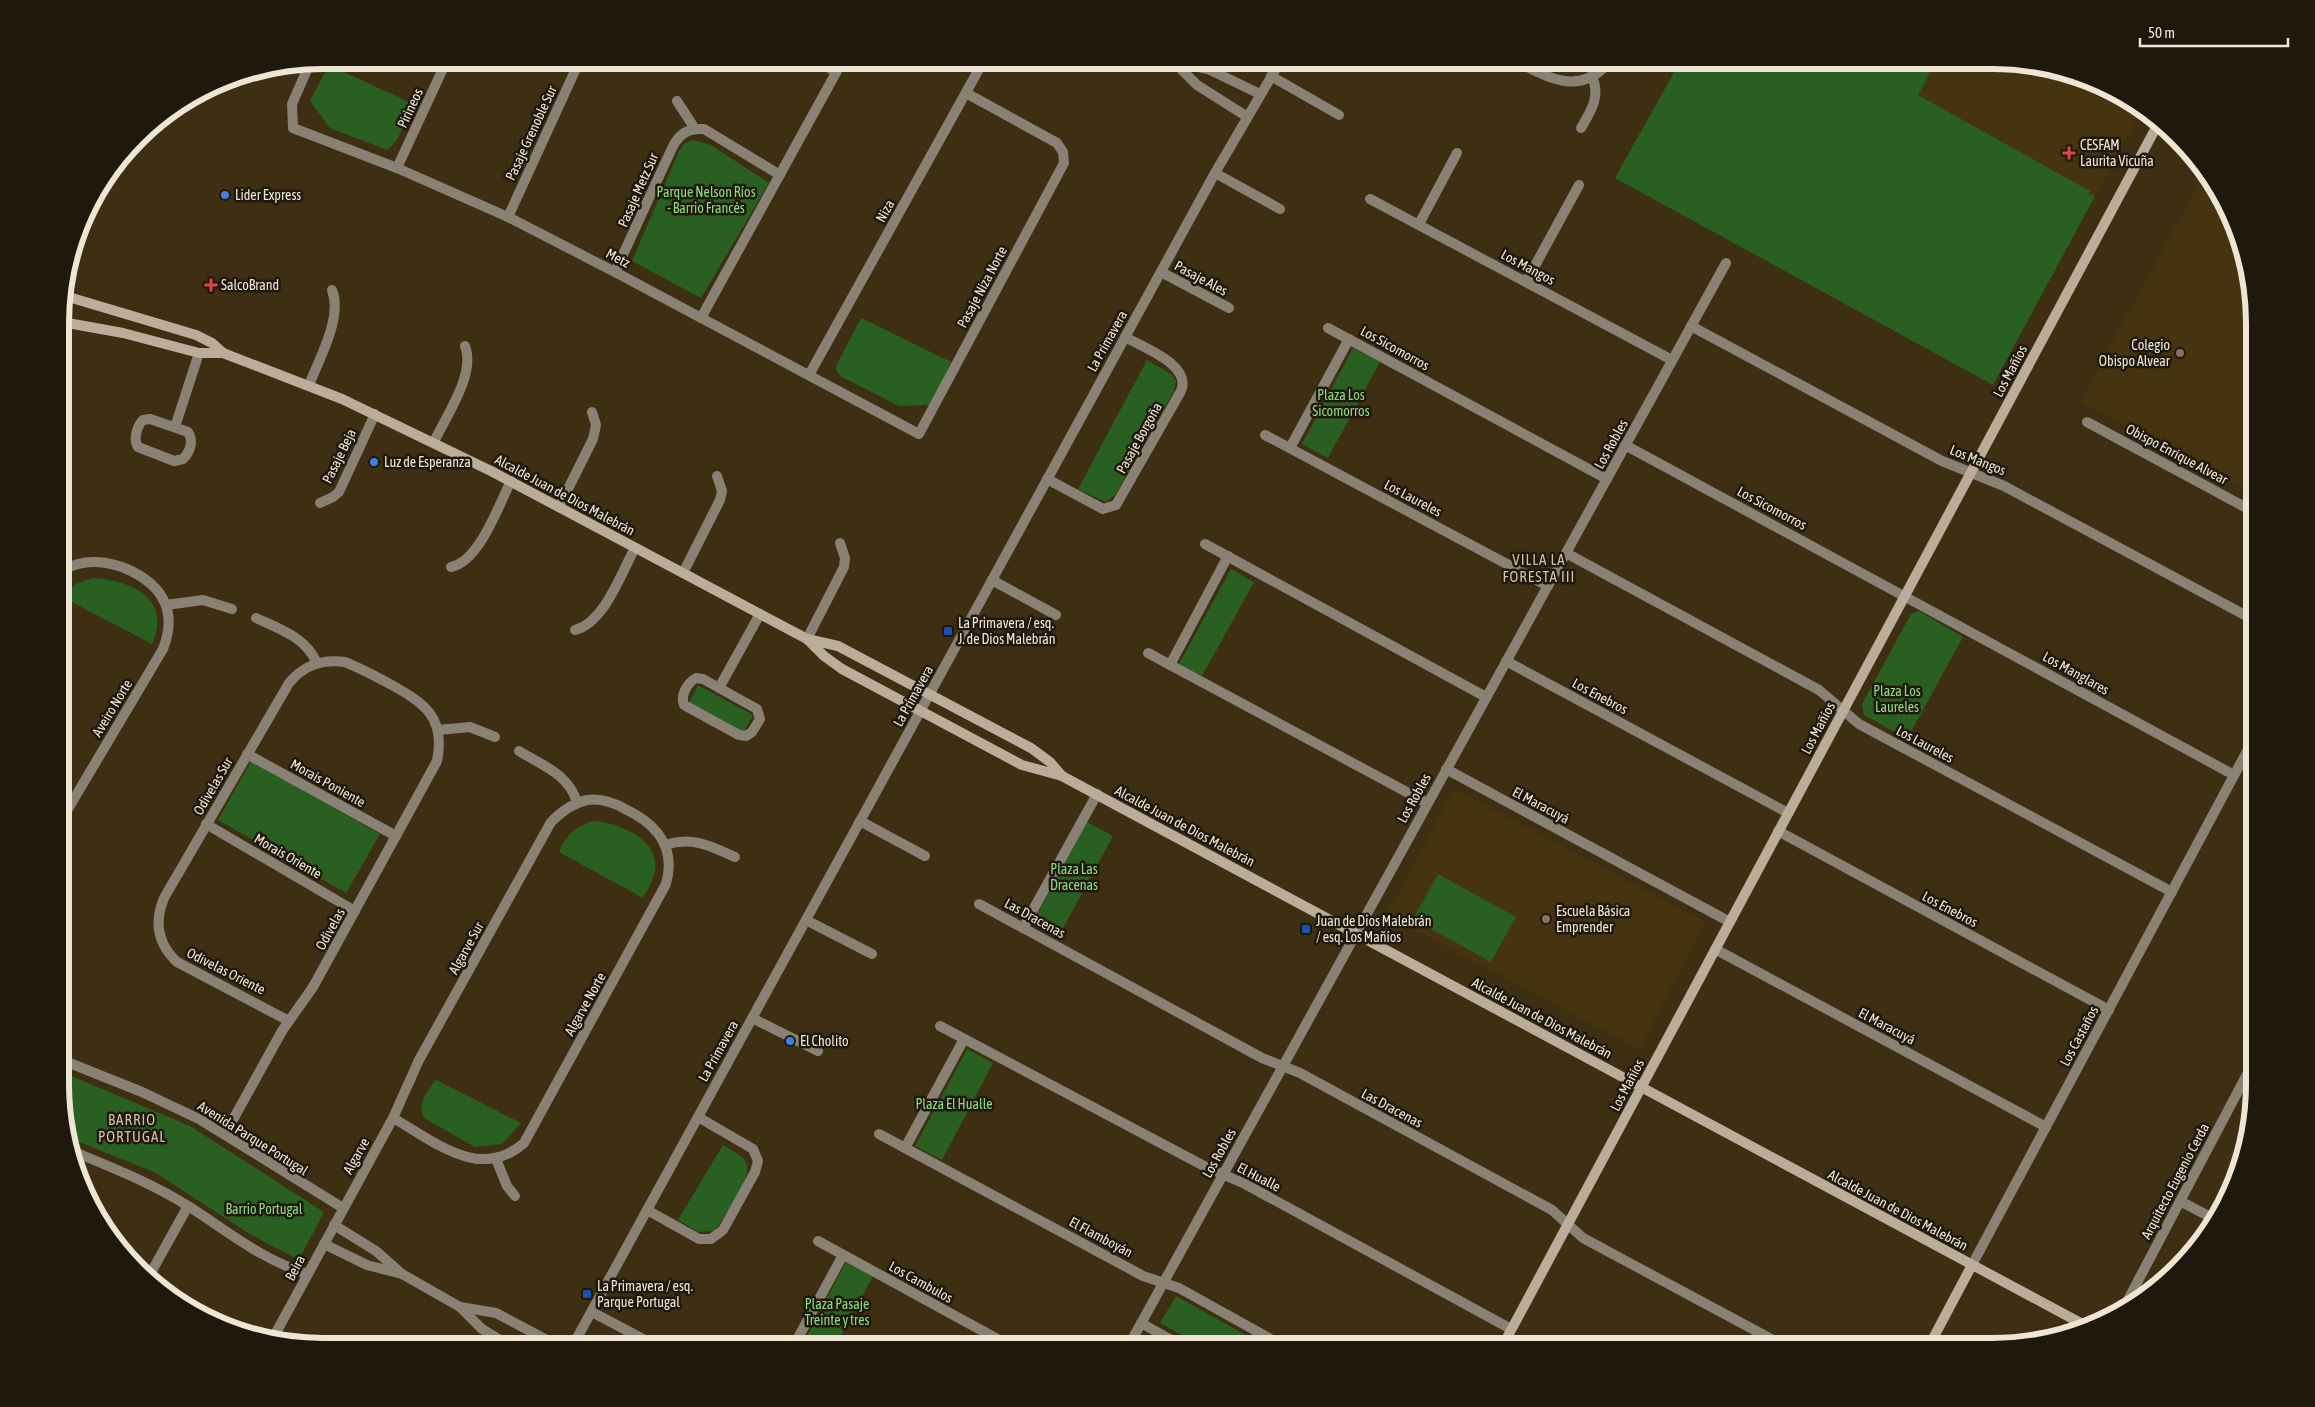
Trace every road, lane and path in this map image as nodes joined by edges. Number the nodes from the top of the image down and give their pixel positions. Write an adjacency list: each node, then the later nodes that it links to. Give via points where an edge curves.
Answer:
1 (307, 69): 24 (street, Metz, via 292,104 293,128)
2 (443, 69): 24 (street, Pirineos)
3 (576, 69): 30 (street, Pasaje Grenoble Sur)
4 (831, 69): 12 (street)
5 (838, 69): 12 (street)
6 (979, 69): 15 (street, Niza)
7 (1182, 69): 19 (street, via 1197,85)
8 (1208, 69): 16 (street)
9 (1275, 69): 13 (street, La Primavera)
10 (1532, 69): 14 (street, via 1559,81)
11 (1601, 69): 14 (street)
12 (836, 72): 26 (street)
13 (1271, 76): 16 (street, La Primavera); 18 (street)
14 (1592, 77): 21 (street, via 1596,97)
15 (966, 93): 49 (street, Niza); 55 (street, Pasaje Niza Norte, via 1057,143 1063,152 1062,168)
16 (1260, 94): 19 (street, La Primavera)
17 (677, 101): 20 (street)
18 (1339, 114)
19 (1246, 116): 25 (street, La Primavera)
20 (695, 128): 26 (street, via 712,133); 33 (street, Pasaje Metz Sur, via 682,134 673,146)
21 (1582, 128)
22 (2156, 128): 60 (street, Los Mañíos)
23 (1457, 153): 31 (street)
24 (397, 168): 30 (street, Metz)
25 (1215, 174): 29 (street); 34 (street, La Primavera)
26 (780, 175): 39 (street)
27 (1579, 185): 35 (street)
28 (1370, 199): 31 (street, Los Mangos)
29 (1280, 210)
30 (508, 217): 33 (street, Metz)
31 (1419, 224): 35 (street, Los Mangos)
32 (1726, 263): 41 (street, Los Robles)
33 (616, 272): 39 (street, Metz)
34 (1161, 272): 38 (street, Pasaje Ales); 43 (street, La Primavera)
35 (1526, 282): 48 (street, Los Mangos)
36 (332, 290): 50 (street, via 336,302 334,317)
37 (70, 297): 47 (street, Alcalde Juan de Dios Malebrán, via 196,335)
38 (1229, 308)
39 (701, 318): 49 (street, Metz)
40 (69, 323): 46 (street, Alcalde Juan de Dios Malebrán, via 123,333)
41 (1691, 326): 48 (street, Los Robles); 60 (street, Los Mangos, via 1942,461)
42 (1328, 328): 44 (street, Los Sicomorros)
43 (1125, 337): 62 (street, La Primavera); 62 (street, Pasaje Borgoña, via 1179,369 1184,380 1181,391 1116,505 1103,509)
44 (1349, 339): 59 (street); 63 (street, Los Sicomorros)
45 (465, 346): 57 (street, via 469,359 466,376)
46 (198, 353): 47 (street, Alcalde Juan de Dios Malebrán); 54 (street)
47 (223, 353): 50 (street, Alcalde Juan de Dios Malebrán)
48 (1672, 360): 58 (street, Los Robles)
49 (809, 375): 55 (street, Metz)
50 (309, 385): 52 (street, Alcalde Juan de Dios Malebrán)
51 (592, 412): 66 (street, via 596,425 593,439)
52 (375, 414): 57 (street, Alcalde Juan de Dios Malebrán); 65 (street, Pasaje Beja, via 339,492)
53 (2087, 422): 67 (street, Obispo Enrique Alvear)
54 (176, 427): 54 (street, via 143,420 139,424 136,444 141,449 174,461 183,460 192,439 188,432)
55 (919, 434)
56 (1265, 435): 59 (street, Los Laureles)
57 (434, 442): 64 (street, Alcalde Juan de Dios Malebrán)
58 (1625, 445): 63 (street, Los Robles); 78 (street, Los Sicomorros)
59 (1290, 448): 77 (street, Los Laureles)
60 (1971, 472): 78 (street, Los Mañíos); 83 (street, Los Mangos, via 2004,486)
61 (717, 476): 75 (street, via 722,491 720,500)
62 (1047, 479): 76 (street, La Primavera)
63 (1607, 479): 71 (street, Los Robles)
64 (511, 481): 66 (street, Alcalde Juan de Dios Malebrán); 73 (street, via 476,550 465,562)
65 (320, 503)
66 (560, 507): 70 (street, Alcalde Juan de Dios Malebrán)
67 (2246, 508)
68 (840, 544): 86 (street, via 845,558 844,567)
69 (1205, 544): 72 (street)
70 (635, 548): 75 (street, Alcalde Juan de Dios Malebrán); 85 (street, via 600,614 590,625)
71 (1566, 553): 77 (street, Los Robles); 95 (street, Los Laureles, via 1819,690)
72 (1228, 556): 90 (street); 93 (street)
73 (451, 567)
74 (69, 568): 79 (street, via 85,562 117,565 145,577 161,594)
75 (683, 573): 81 (street, Alcalde Juan de Dios Malebrán)
76 (992, 580): 82 (street); 92 (street, La Primavera)
77 (1548, 586): 88 (street, Los Robles)
78 (1905, 595): 95 (street, Los Mañíos); 102 (street, Los Manglares)
79 (166, 605): 80 (street, via 203,600); 107 (street, Aveiro Norte, via 169,622 163,649)
80 (232, 609)
81 (760, 614): 86 (street, Alcalde Juan de Dios Malebrán); 91 (street)
82 (1056, 615)
83 (2246, 616)
84 (256, 618): 89 (street, via 300,639)
85 (575, 630)
86 (806, 639): 92 (street, Alcalde Juan de Dios Malebrán, via 838,646); 94 (street, Alcalde Juan de Dios Malebrán, via 833,663)
87 (1148, 653): 90 (street)
88 (1506, 661): 93 (street, Los Robles); 108 (street, Los Enebros)
89 (317, 663): 96 (street, via 345,662 414,697 429,712); 100 (street, Odivelas Sur, via 289,683)
90 (1170, 665): 106 (street)
91 (719, 688): 91 (street, via 696,678 690,682 682,702 739,735 750,735 760,719 757,710)
92 (929, 694): 94 (street, La Primavera); 103 (street, Alcalde Juan de Dios Malebrán, via 1031,748)
93 (1486, 697): 101 (street, Los Robles)
94 (920, 710): 103 (street, Alcalde Juan de Dios Malebrán, via 1022,765); 109 (street, La Primavera)
95 (1843, 710): 108 (street, Los Mañíos); 116 (street, Los Laureles, via 1859,724)
96 (438, 730): 97 (street, via 470,726); 112 (street, Odivelas, via 437,761)
97 (495, 737)
98 (519, 751): 105 (street, via 565,780)
99 (2246, 753): 102 (street, Los Castaños)
100 (247, 754): 110 (street, Odivelas Sur); 112 (street, Morais Poniente)
101 (1446, 769): 106 (street, Los Robles); 120 (street, El Maracuyá)
102 (2234, 775): 116 (street, Los Castaños)
103 (1062, 776): 104 (street, Alcalde Juan de Dios Malebrán)
104 (1097, 794): 121 (street); 122 (street, Alcalde Juan de Dios Malebrán)
105 (577, 803): 113 (street, Algarve Norte, via 596,800 618,805 653,826); 137 (street, Algarve Sur, via 559,814 545,832 419,1060)
106 (1427, 803): 122 (street, Los Robles)
107 (69, 807)
108 (1788, 813): 111 (street, Los Mañíos)
109 (860, 821): 114 (street); 119 (street, La Primavera)
110 (206, 824): 118 (street, Morais Oriente); 123 (street, Odivelas Sur, via 164,898 158,917)
111 (1778, 831): 120 (street, Los Mañíos); 126 (street, Los Enebros)
112 (396, 836): 118 (street, Odivelas)
113 (665, 845): 115 (street, via 692,841); 144 (street, Algarve Norte, via 669,869 661,893 530,1133 515,1151)
114 (925, 856)
115 (735, 857)
116 (2172, 892): 126 (street, Los Castaños)
117 (979, 904): 121 (street, Las Dracenas)
118 (355, 911): 128 (street, Odivelas, via 309,995)
119 (806, 920): 125 (street); 127 (street, La Primavera)
120 (1730, 922): 124 (street, Los Mañíos)
121 (1023, 928): 133 (street, Las Dracenas)
122 (1356, 933): 133 (street, Los Robles); 136 (street, Alcalde Juan de Dios Malebrán)
123 (160, 937): 128 (street, Odivelas Oriente, via 177,962)
124 (1715, 949): 136 (street, Los Mañíos); 139 (street, El Maracuyá)
125 (872, 954)
126 (2109, 1010): 139 (street, Los Castaños)
127 (752, 1018): 131 (street); 138 (street, La Primavera)
128 (289, 1021): 140 (street, Odivelas)
129 (940, 1026): 130 (street, El Hualle)
130 (964, 1039): 142 (street); 145 (street, El Hualle)
131 (818, 1051)
132 (69, 1063): 140 (street, Avenida Parque Portugal, via 172,1106)
133 (1282, 1066): 145 (street, Los Robles); 152 (street, Las Dracenas, via 1552,1210)
134 (2246, 1076): 135 (street, Arquitecto Eugenio Cerda)
135 (2244, 1080): 147 (street, Arquitecto Eugenio Cerda)
136 (1641, 1086): 152 (street, Los Mañíos); 157 (street, Alcalde Juan de Dios Malebrán)
137 (393, 1118): 144 (street, Algarve Norte, via 466,1158); 149 (street, Algarve)
138 (698, 1118): 150 (street, La Primavera); 150 (street, via 752,1149 758,1161 723,1230 711,1239 699,1239)
139 (2046, 1127): 157 (street, Los Castaños)
140 (226, 1134): 149 (street, Avenida Parque Portugal, via 294,1180)
141 (879, 1134): 142 (street, El Flamboyán)
142 (905, 1148): 161 (street, El Flamboyán, via 1143,1276)
143 (78, 1153): 148 (street, via 142,1180)
144 (496, 1159): 146 (street, via 507,1186)
145 (1223, 1174): 161 (street, Los Robles); 167 (street, El Hualle)
146 (515, 1196)
147 (2180, 1201): 151 (street); 162 (street, Arquitecto Eugenio Cerda)
148 (188, 1206): 158 (street); 159 (street, via 261,1255)
149 (343, 1208): 153 (street, Beira)
150 (647, 1210): 164 (street, La Primavera)
151 (2209, 1216)
152 (1568, 1224): 167 (street, Los Mañíos); 179 (street, Las Dracenas, via 1583,1238)
153 (334, 1225): 155 (street, Beira); 160 (street, via 365,1243)
154 (818, 1241): 156 (street, Los Cambulos)
155 (324, 1244): 159 (street, Beira); 160 (street, via 367,1265)
156 (843, 1255): 173 (street); 174 (street, Los Cambulos)
157 (1972, 1265): 166 (street, Alcalde Juan de Dios Malebrán); 180 (street, Los Castaños)
158 (151, 1272)
159 (307, 1274): 168 (street, Beira)
160 (402, 1274): 163 (street)
161 (1163, 1283): 165 (street, Los Robles); 177 (street, El Flamboyán, via 1180,1288)
162 (2129, 1297)
163 (460, 1307): 169 (street, via 482,1329); 170 (street, via 496,1313)
164 (592, 1312): 171 (street, La Primavera); 172 (street)
165 (1141, 1323): 175 (street, Los Robles); 176 (street)
166 (2080, 1323)
167 (1511, 1329): 178 (street, Los Mañíos)
168 (275, 1333)
169 (497, 1338)
170 (543, 1338)
171 (577, 1338)
172 (641, 1338)
173 (798, 1338)
174 (995, 1338)
175 (1133, 1338)
176 (1168, 1338)
177 (1269, 1338)
178 (1507, 1338)
179 (1771, 1338)
180 (1933, 1338)

